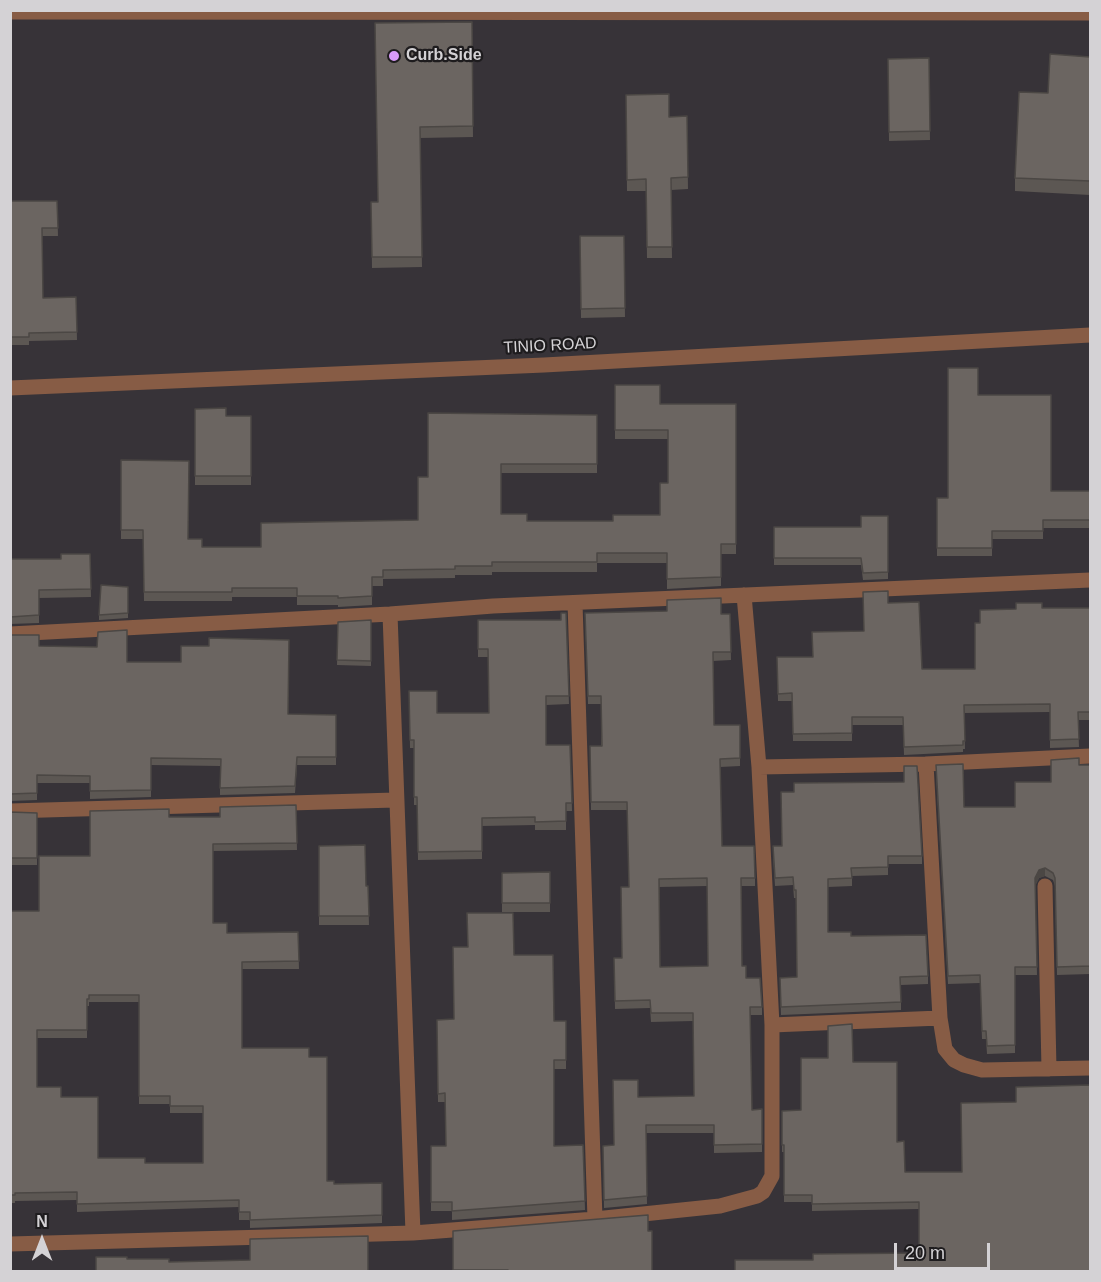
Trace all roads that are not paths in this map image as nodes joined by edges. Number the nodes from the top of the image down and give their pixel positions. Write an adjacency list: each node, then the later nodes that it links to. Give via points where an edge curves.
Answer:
1 (377, 11): 2 (street); 3 (street)
2 (10, 12)
3 (1090, 13)
4 (1090, 335): 5 (street, TINIO ROAD)
5 (10, 388)
6 (1090, 580): 7 (street)
7 (744, 595): 8 (street); 13 (street)
8 (574, 603): 9 (street); 21 (street)
9 (390, 614): 10 (street); 14 (street)
10 (10, 634)
11 (1090, 756): 12 (street)
12 (926, 764): 13 (street); 17 (street)
13 (759, 768): 18 (street)
14 (395, 800): 15 (street); 22 (street)
15 (10, 811)
16 (1045, 886): 19 (street)
17 (940, 1018): 18 (street); 19 (street, via 945,1050 964,1065 982,1070)
18 (771, 1025): 21 (street, via 772,1176 763,1192 720,1206)
19 (1049, 1068): 20 (street)
20 (1090, 1068)
21 (595, 1219): 22 (street)
22 (413, 1233): 23 (street)
23 (10, 1244)

